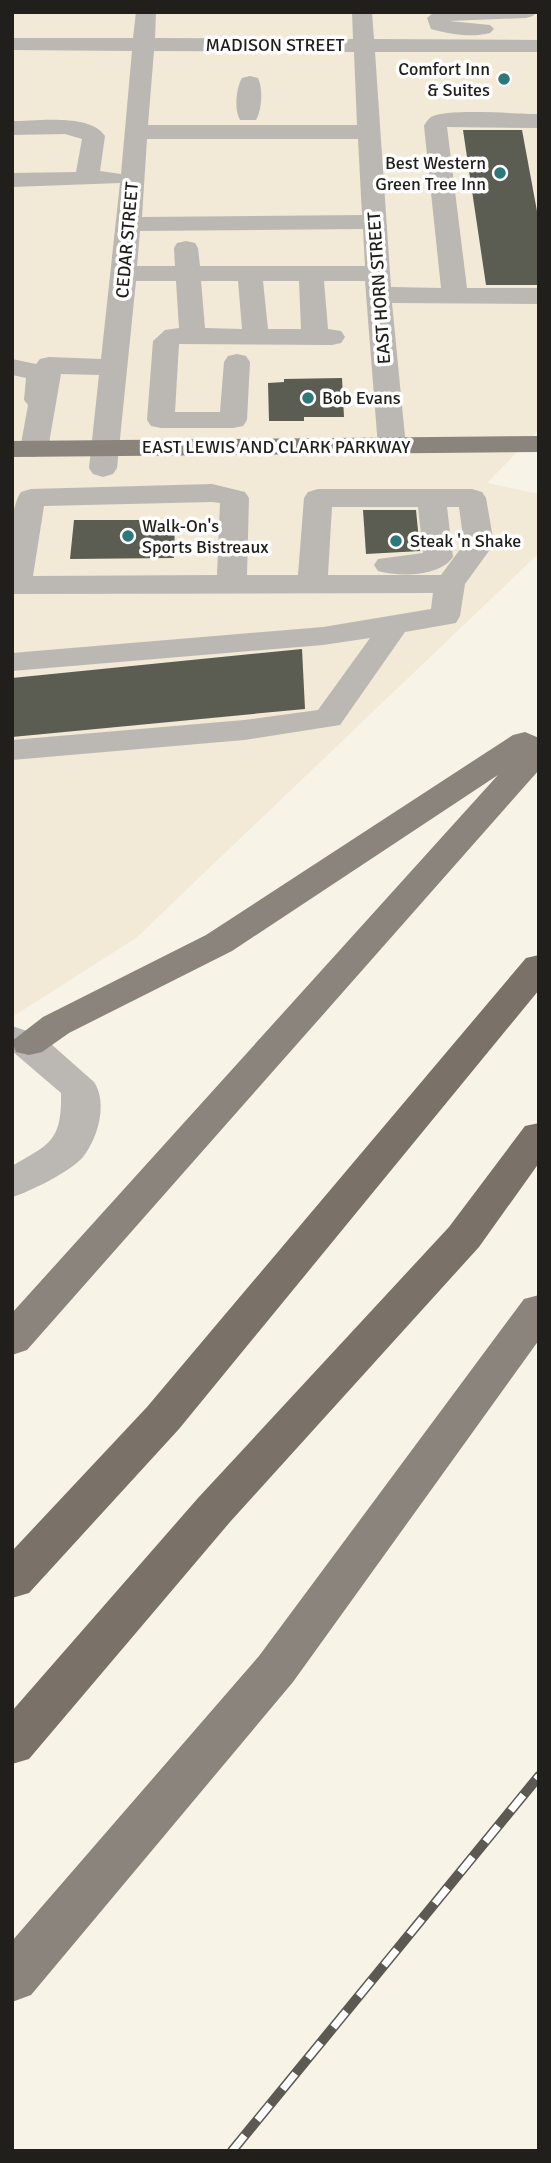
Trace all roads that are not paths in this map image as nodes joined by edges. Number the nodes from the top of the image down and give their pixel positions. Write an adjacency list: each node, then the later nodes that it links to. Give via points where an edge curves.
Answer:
1 (146, 12): 7 (street, CEDAR STREET)
2 (362, 12): 8 (street, EAST HORN STREET)
3 (526, 13): 4 (street, via 533,24 528,27)
4 (490, 25): 6 (street, MADISON STREET); 8 (street, MADISON STREET)
5 (12, 44): 7 (street)
6 (539, 46)
7 (148, 51): 8 (street, MADISON STREET); 11 (street, CEDAR STREET)
8 (357, 52): 13 (street, EAST HORN STREET, via 355,84)
9 (250, 83): 10 (street)
10 (248, 115): 11 (street); 13 (street)
11 (143, 120): 13 (street); 15 (street, CEDAR STREET)
12 (539, 121): 25 (street, via 450,120 435,125)
13 (368, 124): 18 (street, EAST HORN STREET)
14 (12, 128): 16 (street, via 71,127 94,136)
15 (133, 178): 16 (street); 19 (street, CEDAR STREET)
16 (88, 179): 17 (street)
17 (12, 180)
18 (374, 222): 20 (street); 27 (street, EAST HORN STREET)
19 (129, 224): 20 (street); 21 (street, CEDAR STREET)
20 (185, 224): 22 (street)
21 (124, 274): 22 (street); 33 (street, CEDAR STREET)
22 (190, 274): 23 (street); 29 (street)
23 (250, 274): 24 (street); 31 (street)
24 (310, 274): 27 (street); 30 (street)
25 (454, 296): 26 (street); 27 (street)
26 (539, 296)
27 (380, 305): 28 (street); 30 (street); 37 (street, EAST HORN STREET)
28 (539, 313)
29 (193, 336): 31 (street); 31 (street, via 166,341)
30 (320, 345): 31 (street)
31 (220, 358): 33 (street)
32 (49, 365): 33 (street); 34 (street); 35 (street)
33 (114, 365): 39 (street, CEDAR STREET)
34 (12, 366): 35 (street, via 37,372 38,400)
35 (43, 407): 36 (street); 38 (street)
36 (12, 412)
37 (392, 447): 39 (main road, EAST LEWIS AND CLARK PARKWAY); 40 (main road, EAST LEWIS AND CLARK PARKWAY)
38 (23, 449): 39 (main road, EAST LEWIS AND CLARK PARKWAY)
39 (104, 458): 40 (main road, EAST LEWIS AND CLARK PARKWAY); 41 (main road, EAST LEWIS AND CLARK PARKWAY)
40 (538, 460)
41 (12, 469)
42 (22, 498): 45 (street, via 212,494 235,498); 47 (street)
43 (432, 498): 44 (street, via 439,555 433,560); 44 (street, via 318,498); 46 (street, via 472,498 480,544)
44 (313, 574): 45 (street); 46 (street)
45 (232, 584): 47 (street)
46 (450, 584): 48 (street, via 444,617)
47 (14, 585)
48 (395, 624): 49 (street, via 323,635); 52 (street, via 329,718)
49 (12, 662)
50 (539, 733): 54 (main road, via 219,943)
51 (539, 749): 58 (main road)
52 (12, 750)
53 (539, 966): 59 (highway, via 163,1418)
54 (18, 1046): 56 (street, via 80,1090 81,1118 67,1151)
55 (539, 1135): 60 (highway, via 464,1237 214,1510)
56 (12, 1185)
57 (539, 1309): 61 (main road, via 276,1669)
58 (12, 1340)
59 (12, 1581)
60 (12, 1745)
61 (12, 1979)

